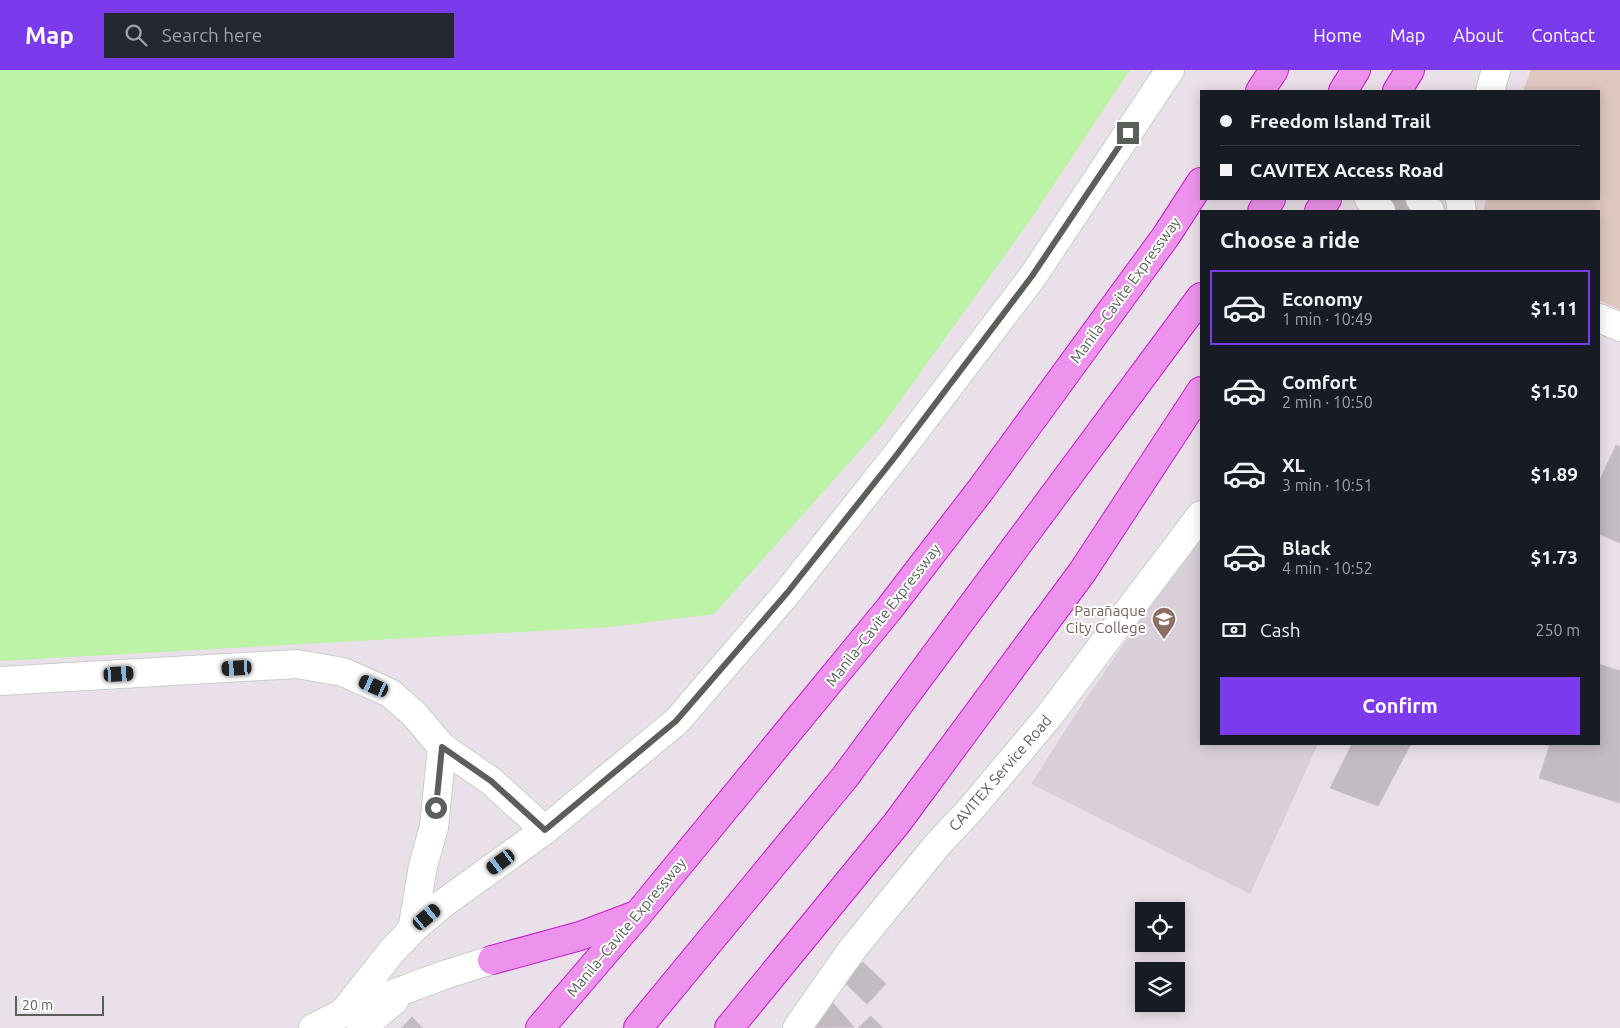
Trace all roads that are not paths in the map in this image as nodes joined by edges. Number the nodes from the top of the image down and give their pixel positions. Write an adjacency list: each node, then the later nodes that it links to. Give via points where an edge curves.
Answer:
1 (1170, 70): 22 (street, via 1032,276 787,593 676,721)
2 (1274, 70): 6 (highway)
3 (1356, 70): 7 (highway)
4 (1410, 70): 8 (highway)
5 (1496, 70): 9 (street)
6 (1261, 90)
7 (1343, 90)
8 (1398, 90)
9 (1490, 90)
10 (1200, 184): 23 (highway, Manila–Cavite Expressway, via 1166,236 890,609)
11 (1370, 200): 13 (street)
12 (1421, 200): 14 (street)
13 (1380, 210)
14 (1429, 210)
15 (1200, 298): 29 (highway, via 845,777)
16 (1600, 318): 17 (street)
17 (1620, 327)
18 (1200, 393): 30 (highway, via 1083,571 897,823)
19 (1200, 516): 31 (street, CAVITEX Service Road, via 1049,716 850,951)
20 (0, 681): 21 (street, via 306,666 343,672 390,693 414,714)
21 (442, 747): 22 (street, via 491,781); 24 (street, via 434,827 423,866)
22 (545, 830): 24 (street, via 441,905)
23 (640, 913): 25 (highway, via 580,936); 28 (highway, Manila–Cavite Expressway)
24 (412, 930): 26 (street, via 392,951)
25 (492, 960): 26 (street, via 412,986)
26 (352, 1020): 27 (street)
27 (313, 1028)
28 (540, 1028)
29 (638, 1028)
30 (729, 1028)
31 (797, 1028)

